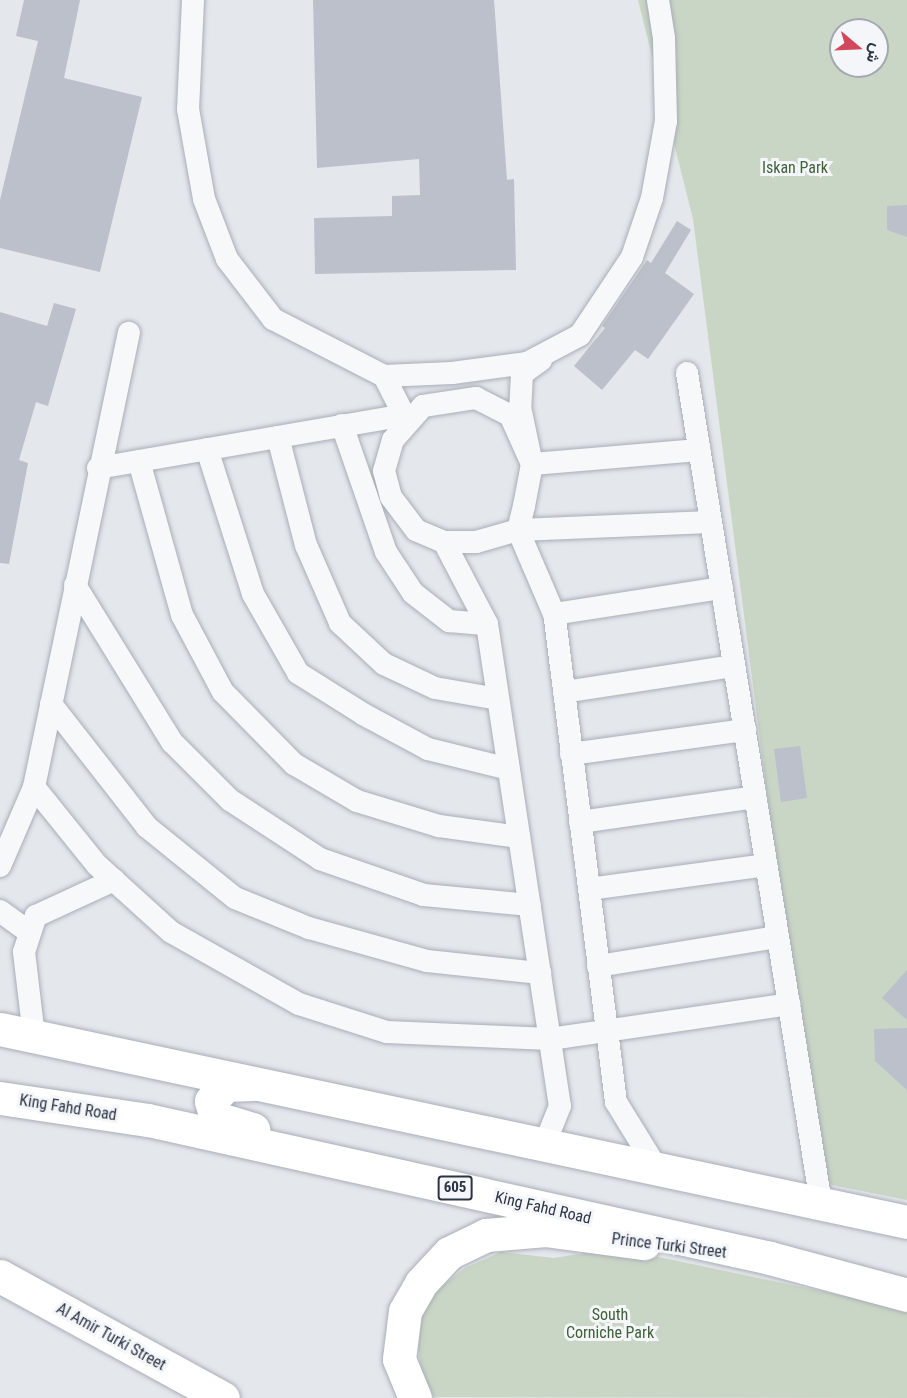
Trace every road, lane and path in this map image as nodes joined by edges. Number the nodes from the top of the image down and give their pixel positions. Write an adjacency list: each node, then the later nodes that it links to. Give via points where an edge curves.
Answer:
1 (193, 0): 6 (street, via 188,109 204,199 227,259 273,319)
2 (658, 0): 4 (street, via 664,38 666,121 652,198 632,257 580,335)
3 (129, 333): 15 (street)
4 (564, 343): 6 (street, via 527,363 452,374); 14 (street, via 522,375 520,407)
5 (687, 374): 12 (street)
6 (384, 375): 7 (street)
7 (404, 415): 8 (street); 10 (street)
8 (342, 425): 9 (street); 22 (street, via 386,552 413,593 449,621)
9 (278, 437): 11 (street); 25 (street, via 306,545 339,623 384,664 435,688)
10 (393, 440): 14 (street, via 423,406 476,398 510,415); 18 (street, via 384,471 391,497 416,530)
11 (207, 449): 13 (street); 29 (street, via 253,594 298,673 428,749)
12 (699, 450): 14 (street); 16 (street)
13 (139, 461): 15 (street); 33 (street, via 182,615 224,692 294,764 357,801 439,825)
14 (532, 464): 17 (street)
15 (98, 468): 19 (street)
16 (711, 522): 17 (street); 20 (street)
17 (518, 530): 18 (street, via 476,542); 21 (street)
18 (444, 542): 22 (street)
19 (75, 585): 26 (street); 38 (street, via 172,742 230,800 320,860 424,895)
20 (722, 588): 21 (street); 23 (street)
21 (554, 614): 24 (street)
22 (487, 624): 25 (street)
23 (734, 666): 24 (street); 27 (street)
24 (564, 692): 28 (street)
25 (498, 699): 29 (street)
26 (51, 705): 30 (street); 43 (street, via 147,827 235,898 309,928 427,961)
27 (745, 730): 28 (street); 31 (street)
28 (572, 754): 32 (street)
29 (509, 770): 33 (street)
30 (34, 787): 35 (street); 36 (street)
31 (755, 797): 32 (street); 34 (street)
32 (580, 822): 37 (street)
33 (519, 837): 38 (street)
34 (766, 865): 37 (street); 41 (street)
35 (0, 866)
36 (114, 880): 40 (street, via 36,916); 48 (street, via 171,932 299,1004 387,1032)
37 (589, 889): 42 (street)
38 (530, 905): 43 (street)
39 (0, 911): 40 (street)
40 (30, 933): 47 (street, via 24,952)
41 (778, 937): 42 (street); 44 (street)
42 (598, 966): 46 (street)
43 (540, 974): 48 (street)
44 (789, 1004): 46 (street); 56 (street)
45 (0, 1029): 47 (main road)
46 (607, 1032): 48 (street); 55 (street, via 616,1102)
47 (34, 1036): 49 (main road)
48 (550, 1039): 53 (street, via 560,1106)
49 (143, 1059): 50 (main road); 52 (main road, via 188,1082 191,1097 184,1113)
50 (260, 1083): 53 (main road); 54 (main road, via 226,1085 211,1101 216,1118 252,1129)
51 (0, 1098): 52 (main road, King Fahd Road / 605)
52 (148, 1120): 54 (main road, King Fahd Road / 605)
53 (545, 1143): 55 (main road)
54 (264, 1146): 58 (main road, King Fahd Road / 605)
55 (657, 1167): 56 (main road)
56 (821, 1203): 57 (main road)
57 (907, 1222)
58 (770, 1258): 60 (main road, King Fahd Road / 605); 62 (main road, Prince Turki Street, via 546,1230 486,1235 449,1253 421,1283 405,1311 399,1359)
59 (0, 1276): 61 (main road, Al Amir Turki Street)
60 (907, 1296)
61 (223, 1398)
62 (415, 1398)

